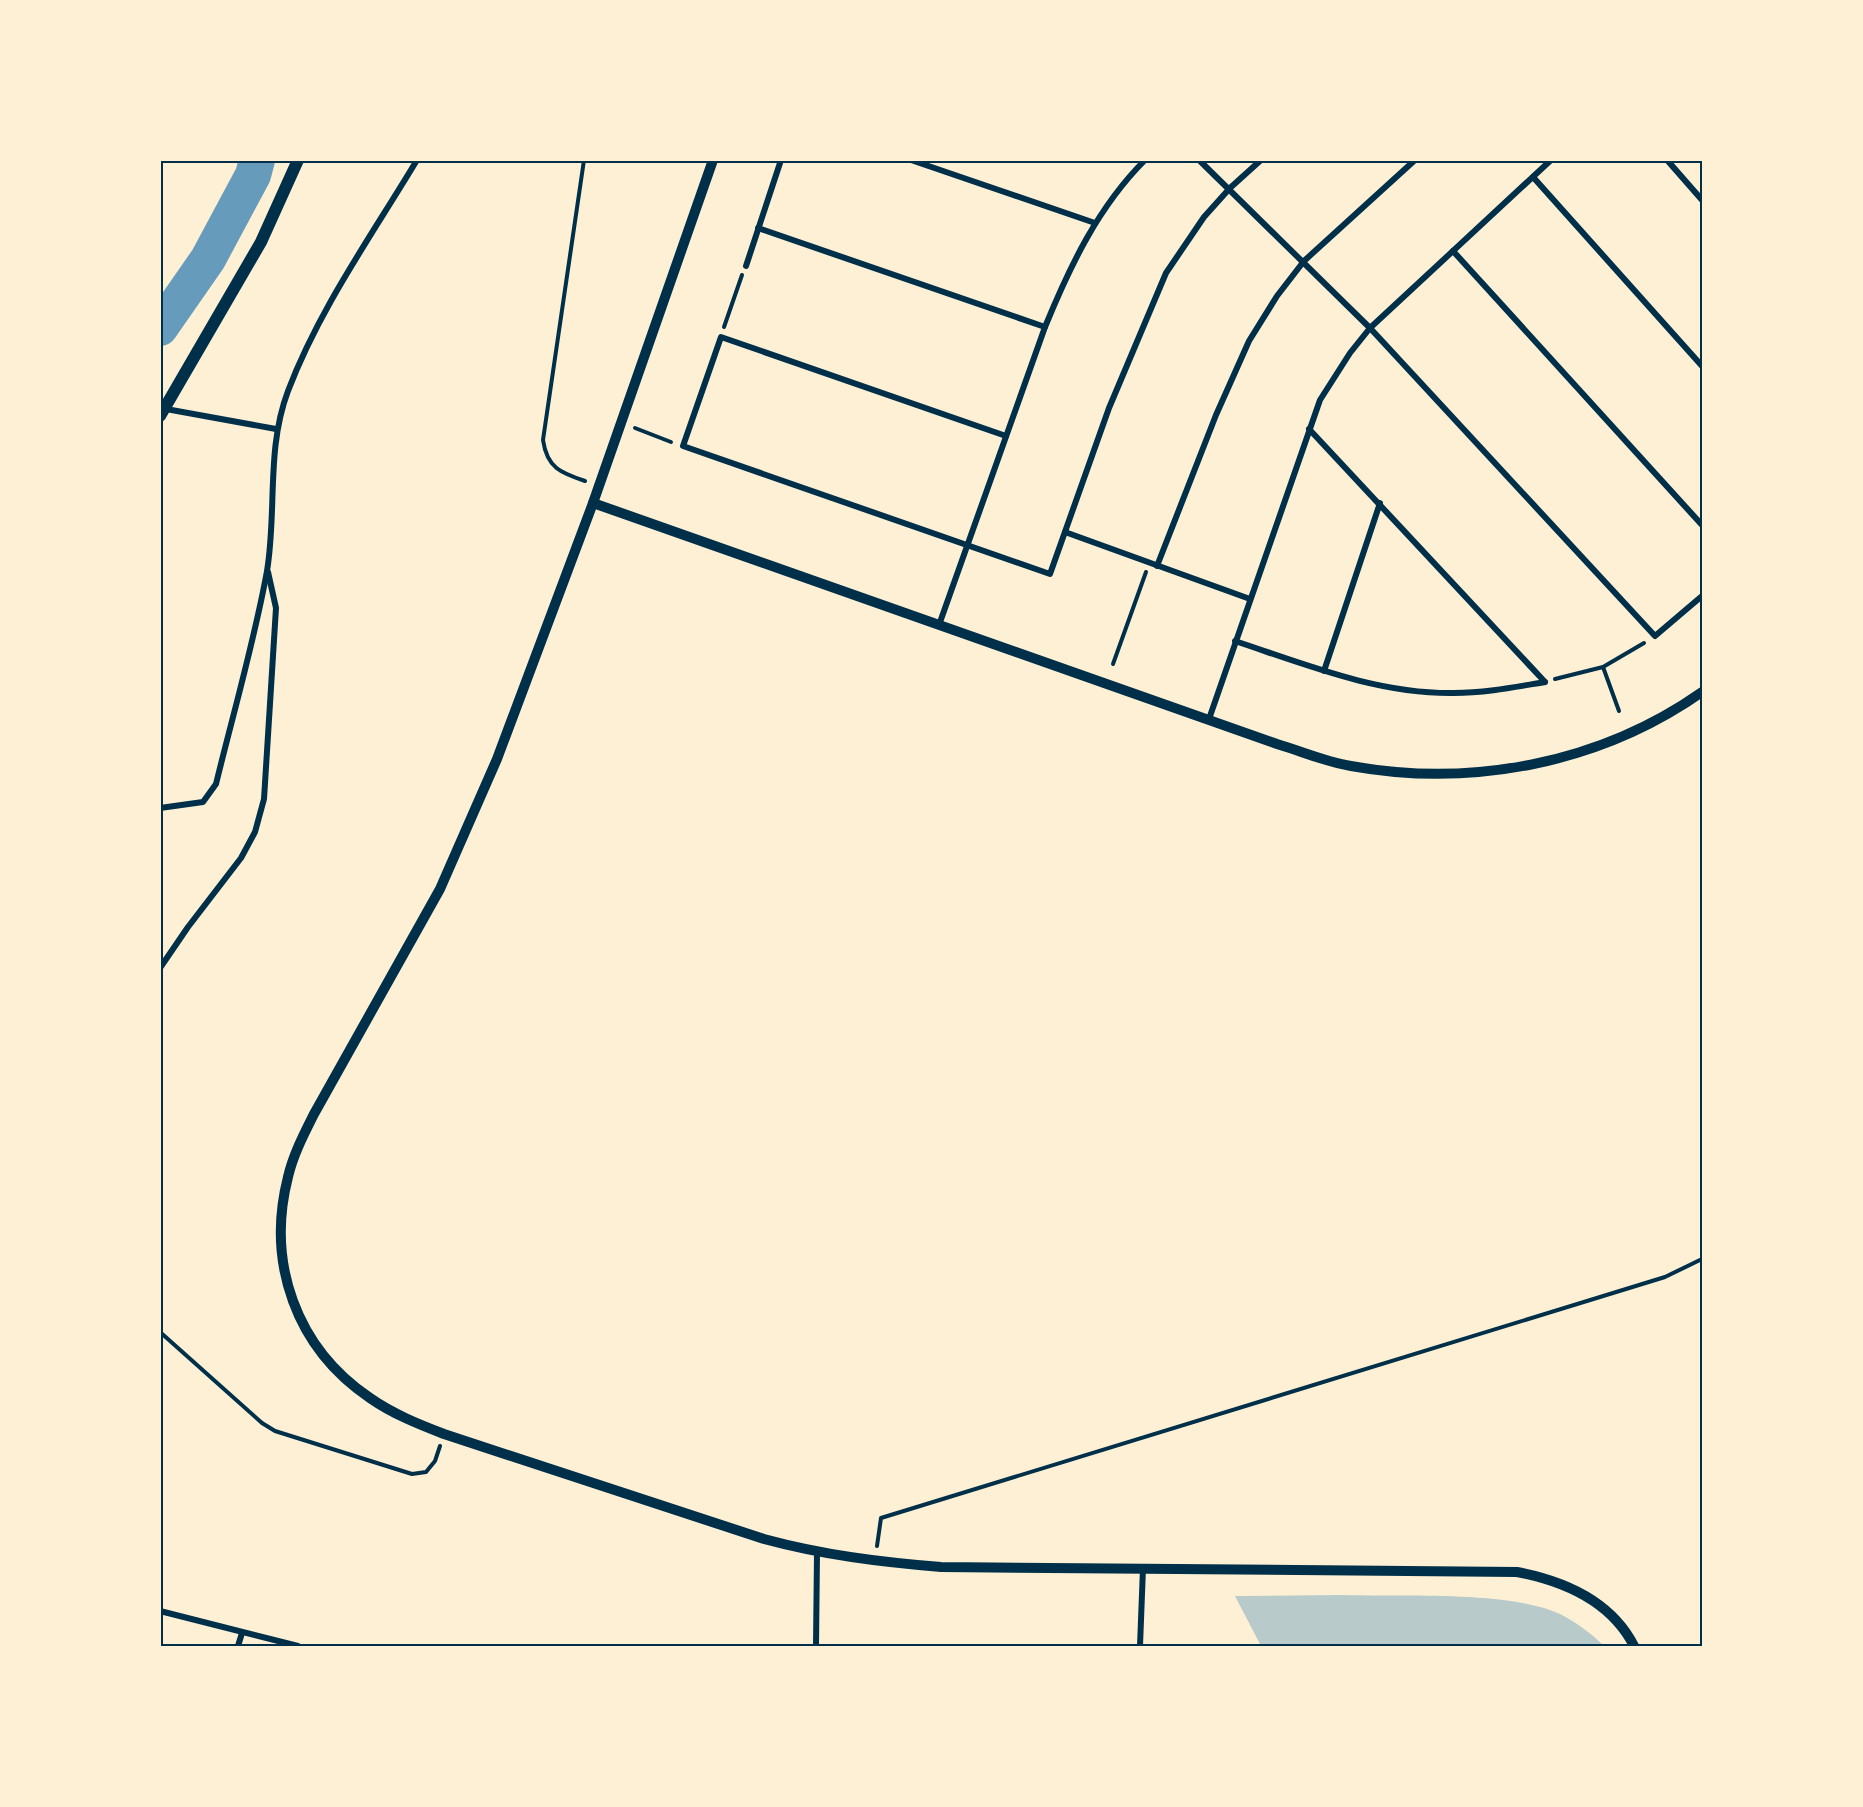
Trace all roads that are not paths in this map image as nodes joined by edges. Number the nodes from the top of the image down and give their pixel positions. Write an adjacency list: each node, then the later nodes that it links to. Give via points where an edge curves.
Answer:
1 (298, 160): 23 (main road, via 264,235)
2 (417, 160): 24 (street, via 306,349)
3 (713, 160): 27 (street)
4 (781, 160): 16 (street)
5 (911, 160): 15 (street)
6 (1145, 160): 15 (street, via 1120,186)
7 (1199, 160): 13 (street)
8 (1261, 160): 13 (street)
9 (1415, 160): 18 (street)
10 (1551, 160): 12 (street)
11 (1667, 160): 14 (street)
12 (1533, 177): 17 (street); 22 (street)
13 (1230, 188): 18 (street); 30 (street, via 1204,217 1166,273 1109,408)
14 (1702, 200)
15 (1095, 223): 20 (street)
16 (758, 228): 19 (street); 20 (street)
17 (1453, 251): 21 (street); 29 (street)
18 (1304, 261): 21 (street); 32 (street, via 1249,341)
19 (746, 266)
20 (1045, 327): 26 (street)
21 (1370, 328): 25 (street, via 1320,400); 34 (street, via 1655,636)
22 (1702, 366)
23 (163, 412): 24 (street)
24 (276, 429): 33 (street)
25 (1309, 429): 28 (street); 35 (street)
26 (1006, 436): 31 (street); 31 (street, via 721,336 684,446)
27 (593, 503): 36 (street); 43 (street, via 468,828 440,889 298,1146 282,1209 280,1245 285,1281 299,1317 317,1347 369,1398 404,1419 764,1539)
28 (1380, 503): 38 (street); 38 (street, via 1545,682 1454,693 1368,684)
29 (1702, 525)
30 (1065, 532): 31 (street, via 1050,574); 32 (street)
31 (968, 544): 36 (street)
32 (1157, 566): 35 (street)
33 (267, 570): 41 (street, via 216,784 203,802); 42 (street, via 276,608 264,799 255,832 241,858)
34 (1702, 596)
35 (1250, 599): 37 (street)
36 (939, 626): 40 (street)
37 (1236, 641): 38 (street); 40 (street)
38 (1324, 671)
39 (1702, 692): 40 (street, via 1661,718 1578,753 1517,769 1461,775 1403,774 1349,766)
40 (1209, 719)
41 (160, 808)
42 (160, 968)
43 (817, 1553): 44 (street, via 941,1567); 49 (street)
44 (1143, 1568): 50 (street); 51 (street, via 1517,1572 1549,1578 1580,1592 1609,1613)
45 (160, 1611): 46 (street)
46 (242, 1633): 47 (street); 48 (street)
47 (238, 1647)
48 (298, 1647)
49 (816, 1647)
50 (1140, 1647)
51 (1634, 1647)

